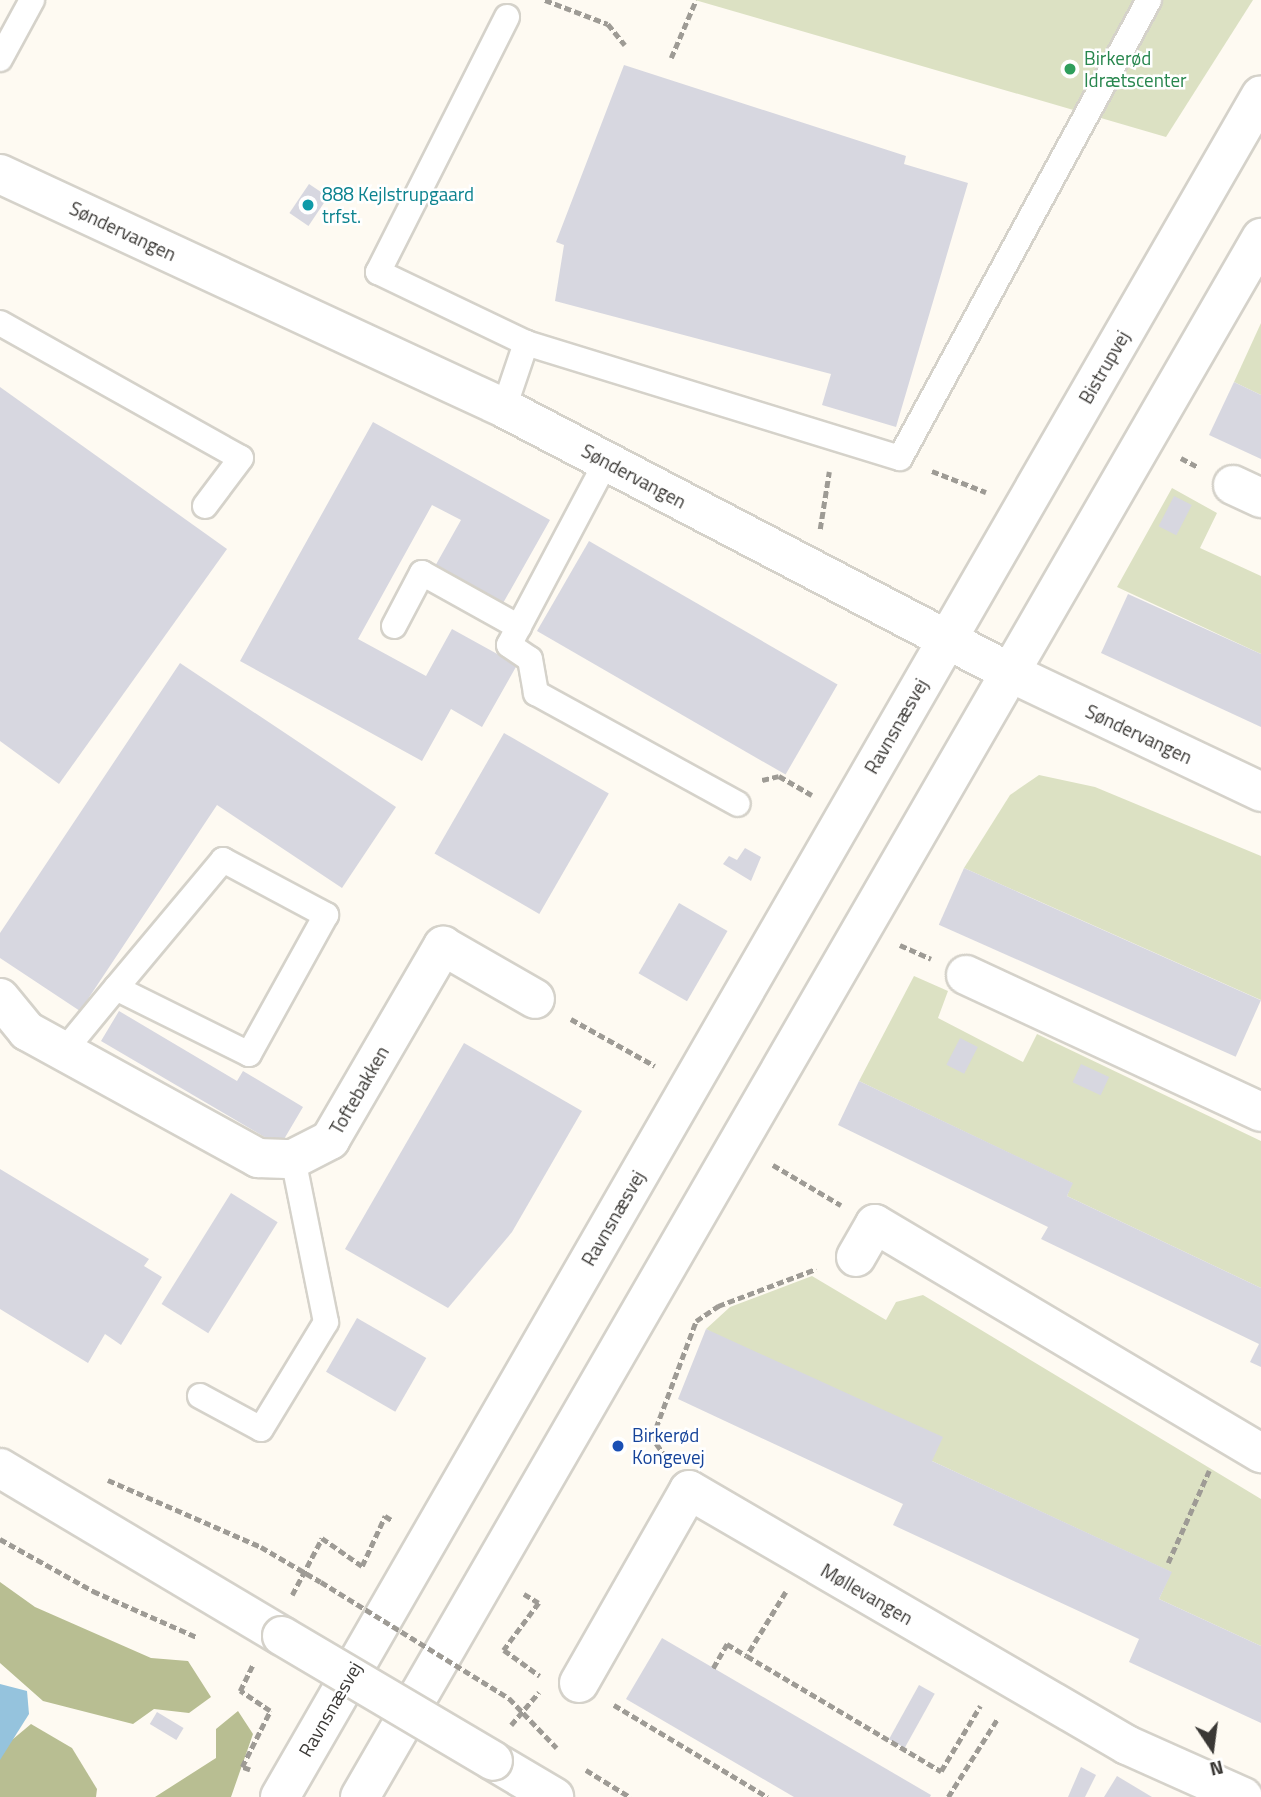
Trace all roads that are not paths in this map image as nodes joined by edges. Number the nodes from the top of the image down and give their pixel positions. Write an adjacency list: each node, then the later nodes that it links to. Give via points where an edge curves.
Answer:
1 (32, 0): 4 (lane)
2 (1149, 0): 9 (lane, via 900,458)
3 (507, 17): 9 (lane, via 377,272)
4 (0, 59)
5 (1261, 95): 15 (main road, Bistrupvej)
6 (0, 174): 10 (main road, Søndervangen)
7 (1261, 238): 16 (main road)
8 (0, 323): 12 (lane, via 240,458)
9 (526, 343): 10 (lane)
10 (504, 408): 11 (main road, Søndervangen)
11 (606, 462): 14 (lane); 15 (main road, Søndervangen)
12 (205, 506)
13 (394, 626): 14 (lane, via 422,573)
14 (519, 627): 18 (lane, via 509,645 530,659 536,693)
15 (946, 639): 16 (main road, Søndervangen); 31 (main road, Ravnsnæsvej)
16 (1013, 674): 17 (main road, Søndervangen); 32 (main road)
17 (1261, 792)
18 (738, 804)
19 (966, 975): 24 (main road)
20 (116, 988): 20 (lane, via 223,860 326,915 249,1054); 23 (lane)
21 (0, 998): 23 (main road, Toftebakken, via 27,1031)
22 (536, 999): 25 (main road, Toftebakken, via 443,946 330,1140)
23 (64, 1051): 25 (main road, Toftebakken, via 258,1158)
24 (1261, 1112)
25 (293, 1159): 27 (lane, via 326,1322 261,1429)
26 (856, 1257): 28 (main road, via 875,1224)
27 (200, 1396)
28 (1261, 1453)
29 (0, 1468): 33 (main road, bridge)
30 (579, 1683): 34 (main road, Møllevangen, via 689,1490 1127,1745)
31 (280, 1797)
32 (360, 1797)
33 (554, 1797)
34 (1243, 1797)

